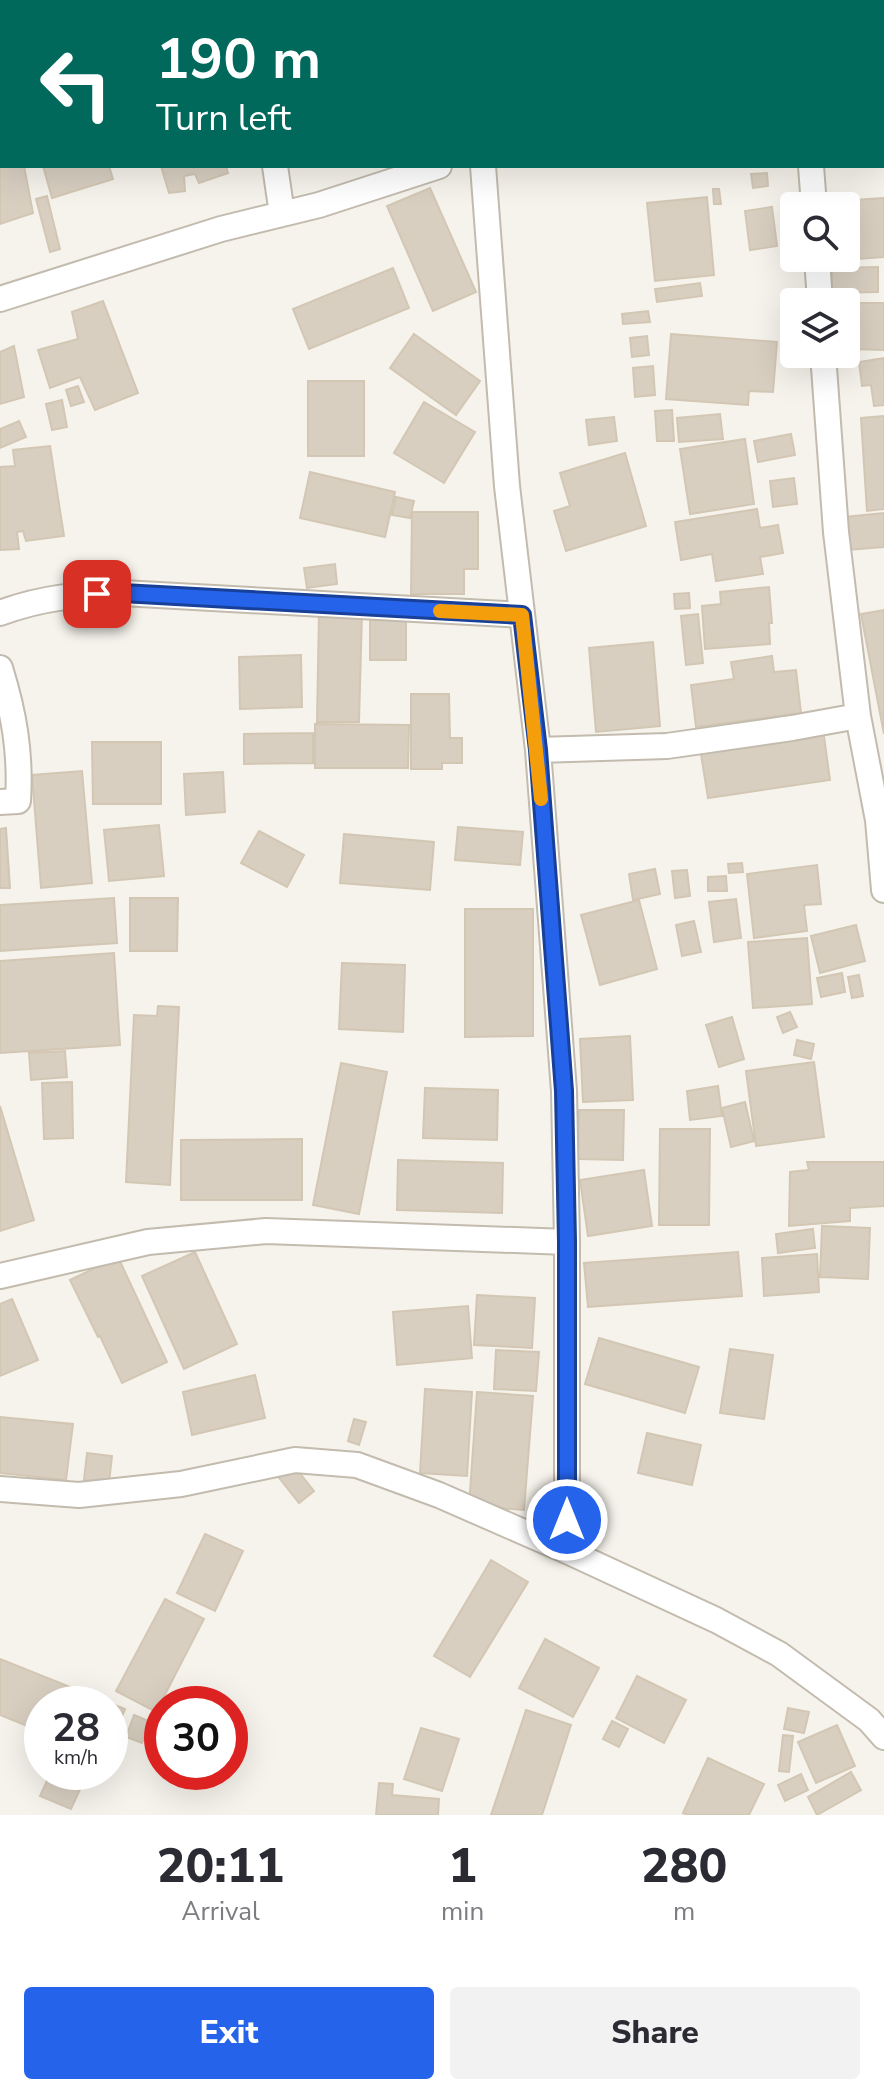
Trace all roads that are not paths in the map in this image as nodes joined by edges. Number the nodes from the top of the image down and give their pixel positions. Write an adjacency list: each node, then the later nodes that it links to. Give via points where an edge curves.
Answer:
1 (275, 168): 6 (street)
2 (433, 168): 6 (street)
3 (483, 168): 10 (street)
4 (811, 168): 5 (street)
5 (813, 192)
6 (282, 214): 7 (street)
7 (0, 299)
8 (824, 368): 12 (street, via 836,532)
9 (0, 613): 10 (street, via 30,602 122,593)
10 (522, 615): 13 (street)
11 (0, 668): 14 (street, via 17,734 20,773 18,801)
12 (858, 716): 13 (street, via 667,746); 15 (street, via 878,820)
13 (538, 750): 16 (street, via 564,1091)
14 (0, 802)
15 (884, 890)
16 (567, 1242): 17 (street, via 266,1231 148,1242); 19 (street)
17 (0, 1276)
18 (0, 1489): 19 (street, via 79,1495 181,1484 295,1460 357,1465)
19 (567, 1551): 20 (street, via 779,1654 869,1720)
20 (884, 1737)

